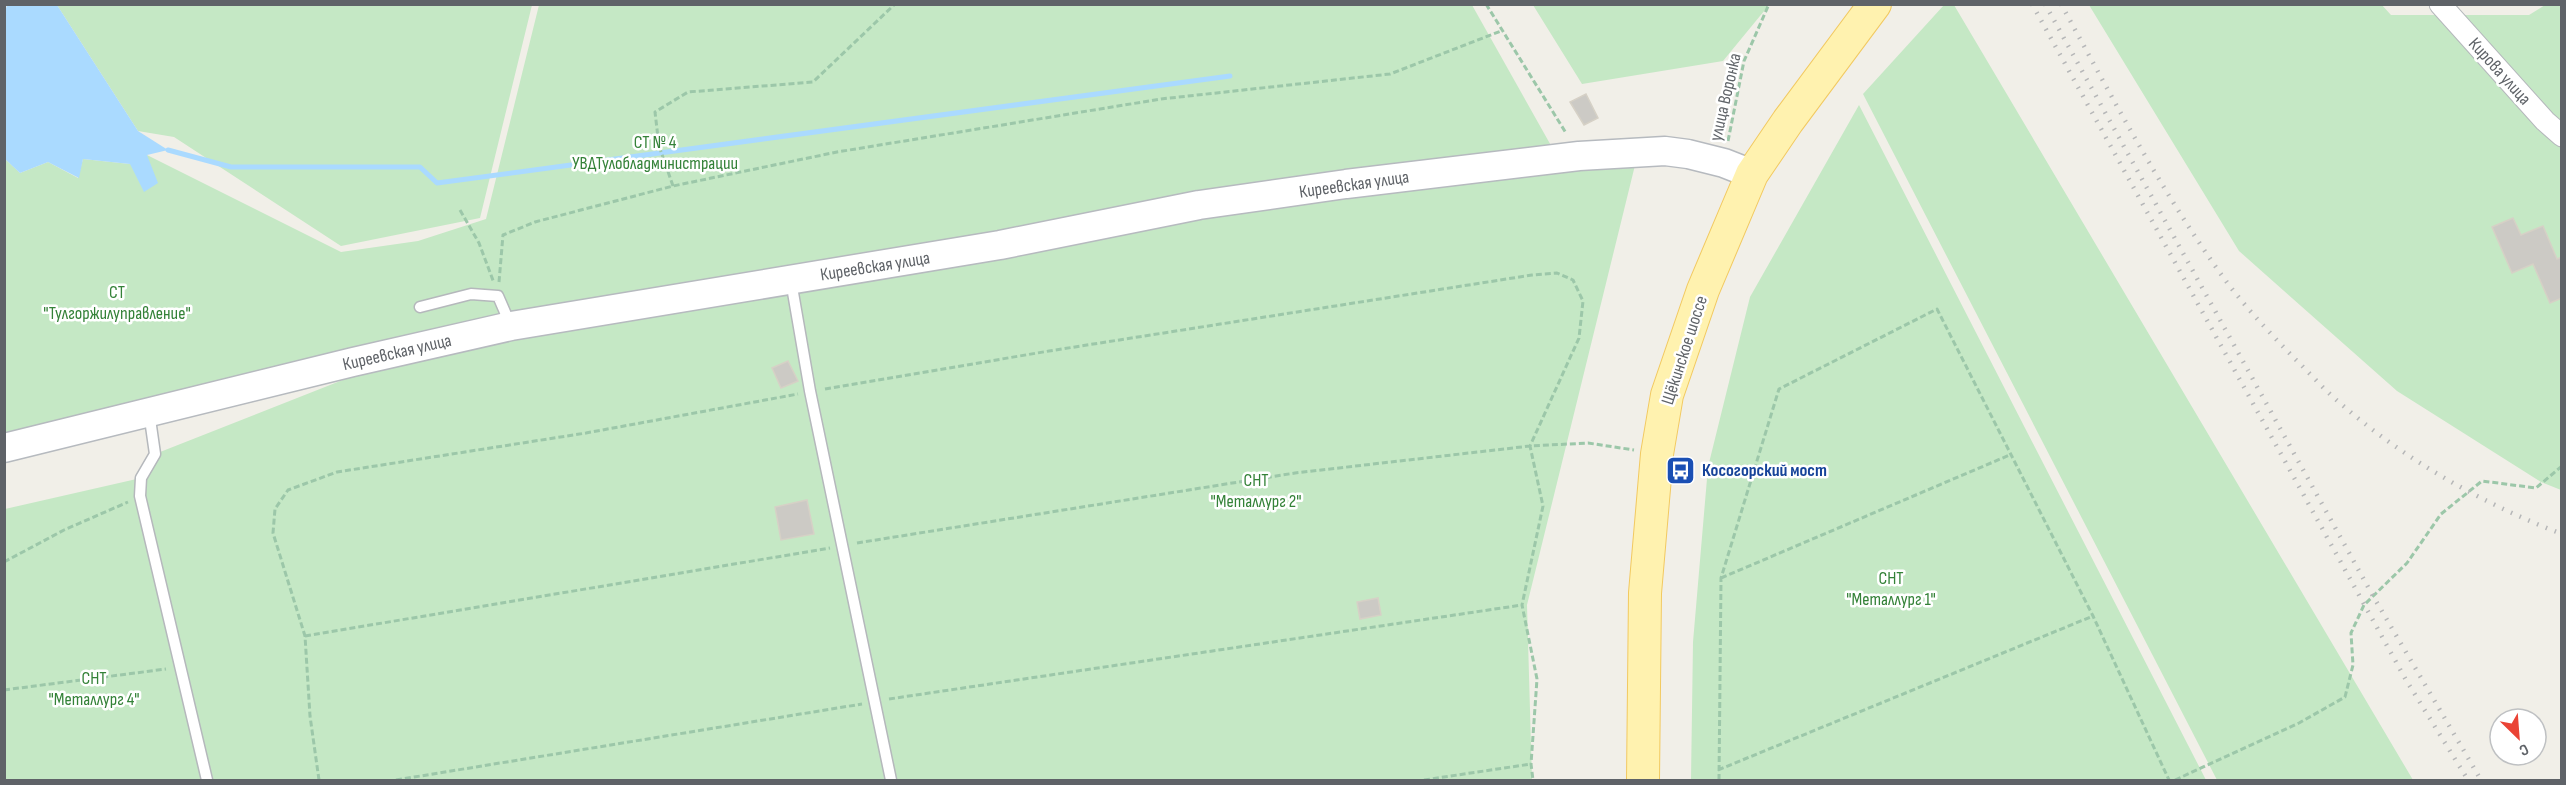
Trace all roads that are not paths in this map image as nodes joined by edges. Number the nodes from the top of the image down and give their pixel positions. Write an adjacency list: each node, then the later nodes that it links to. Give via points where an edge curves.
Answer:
1 (1875, 4): 4 (main road, Щёкинское шоссе, via 1788,121)
2 (2440, 4): 3 (street, Кирова улица)
3 (2562, 136)
4 (1738, 169): 5 (street, Киреевская улица, via 1665,151 1579,156 1199,205 1000,245); 12 (main road, Щёкинское шоссе, via 1666,395 1645,593)
5 (791, 280): 7 (street, Киреевская улица); 11 (lane, via 810,391)
6 (420, 307): 7 (lane, via 471,294 498,296)
7 (511, 326): 8 (street, Киреевская улица)
8 (149, 411): 9 (street, Киреевская улица); 10 (lane, via 155,454 141,478 140,496)
9 (4, 448)
10 (207, 780)
11 (891, 780)
12 (1643, 780)

